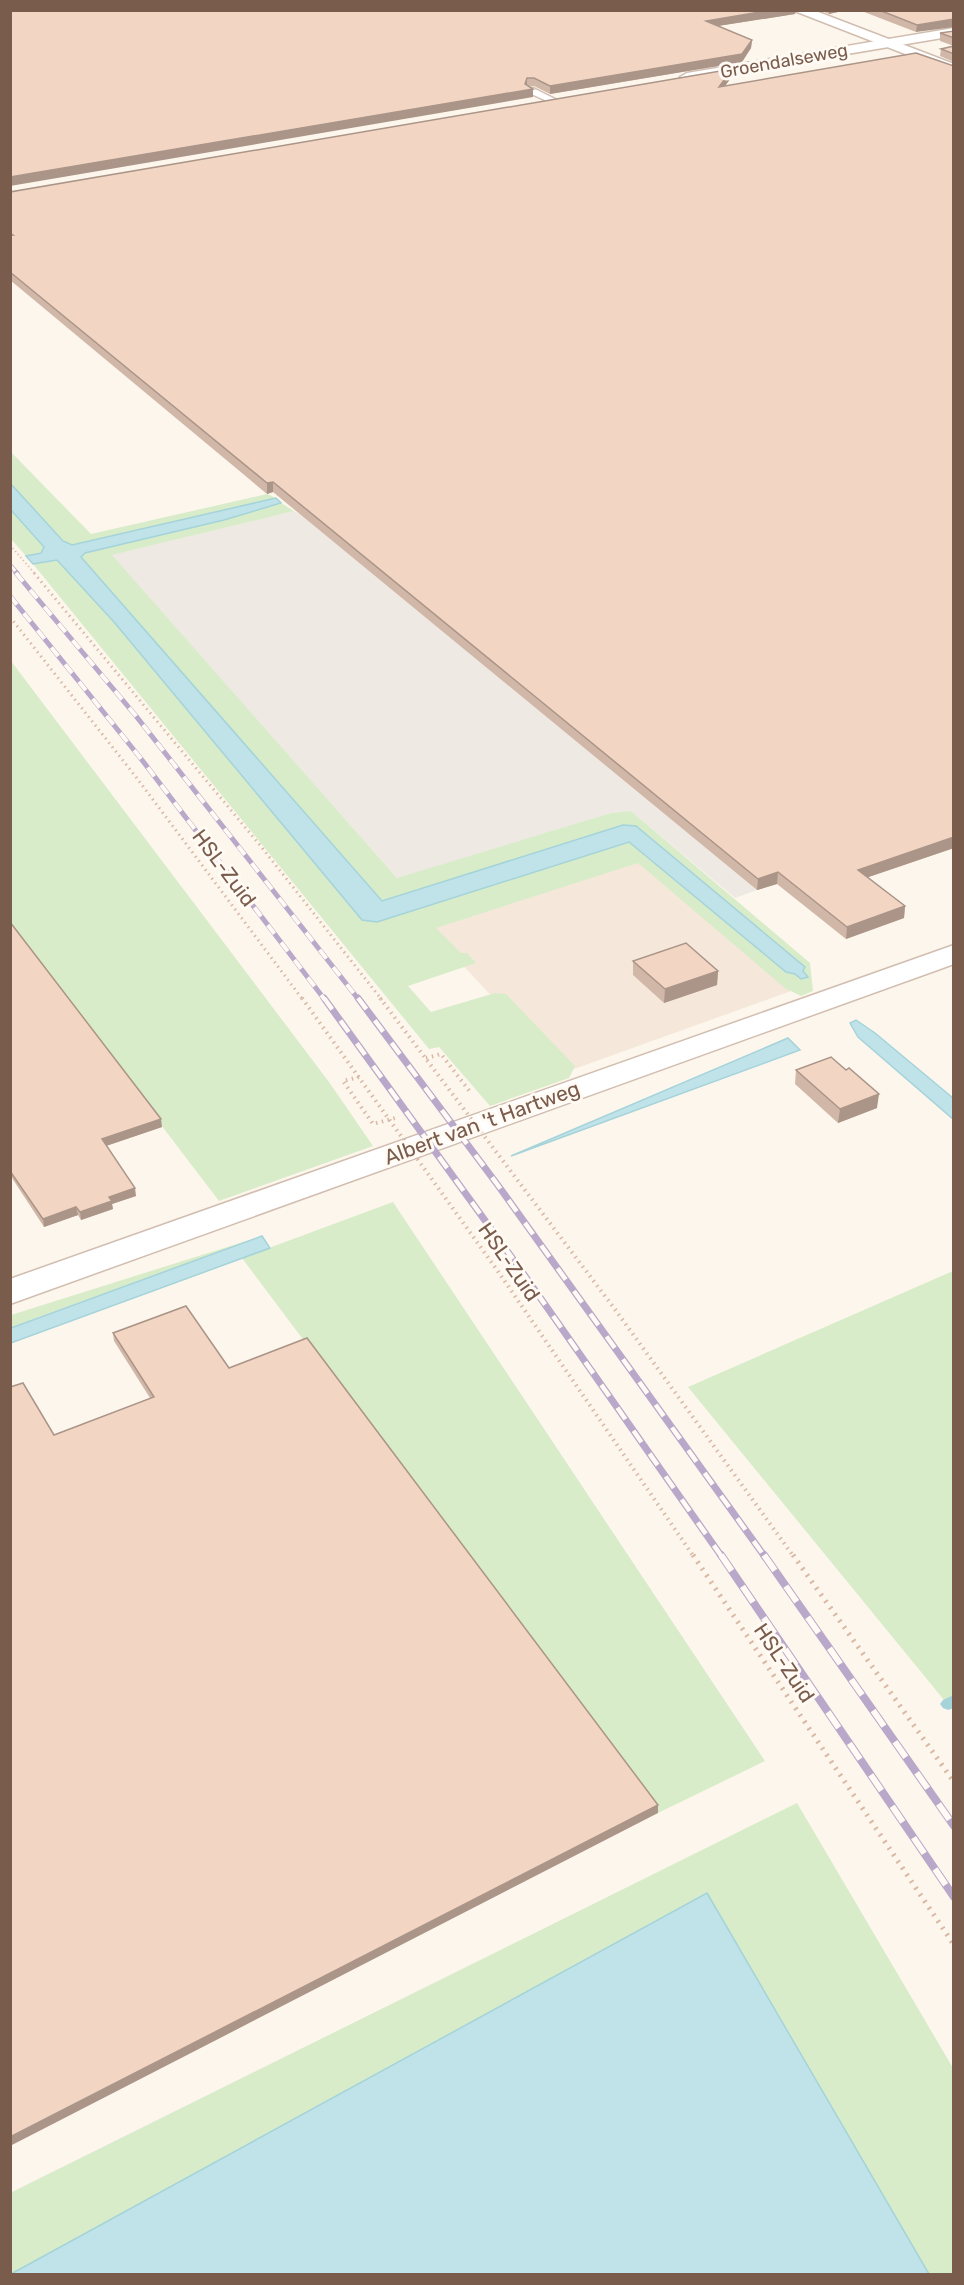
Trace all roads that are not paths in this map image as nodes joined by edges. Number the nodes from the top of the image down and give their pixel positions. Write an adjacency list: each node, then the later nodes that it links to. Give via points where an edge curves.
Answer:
1 (799, 10): 3 (street)
2 (954, 32): 3 (street, Groendalseweg)
3 (886, 43): 4 (street); 5 (street, Groendalseweg)
4 (954, 69)
5 (669, 80)
6 (530, 97): 7 (street)
7 (558, 99)
8 (954, 954): 9 (street, Albert van 't Hartweg)
9 (10, 1292)

